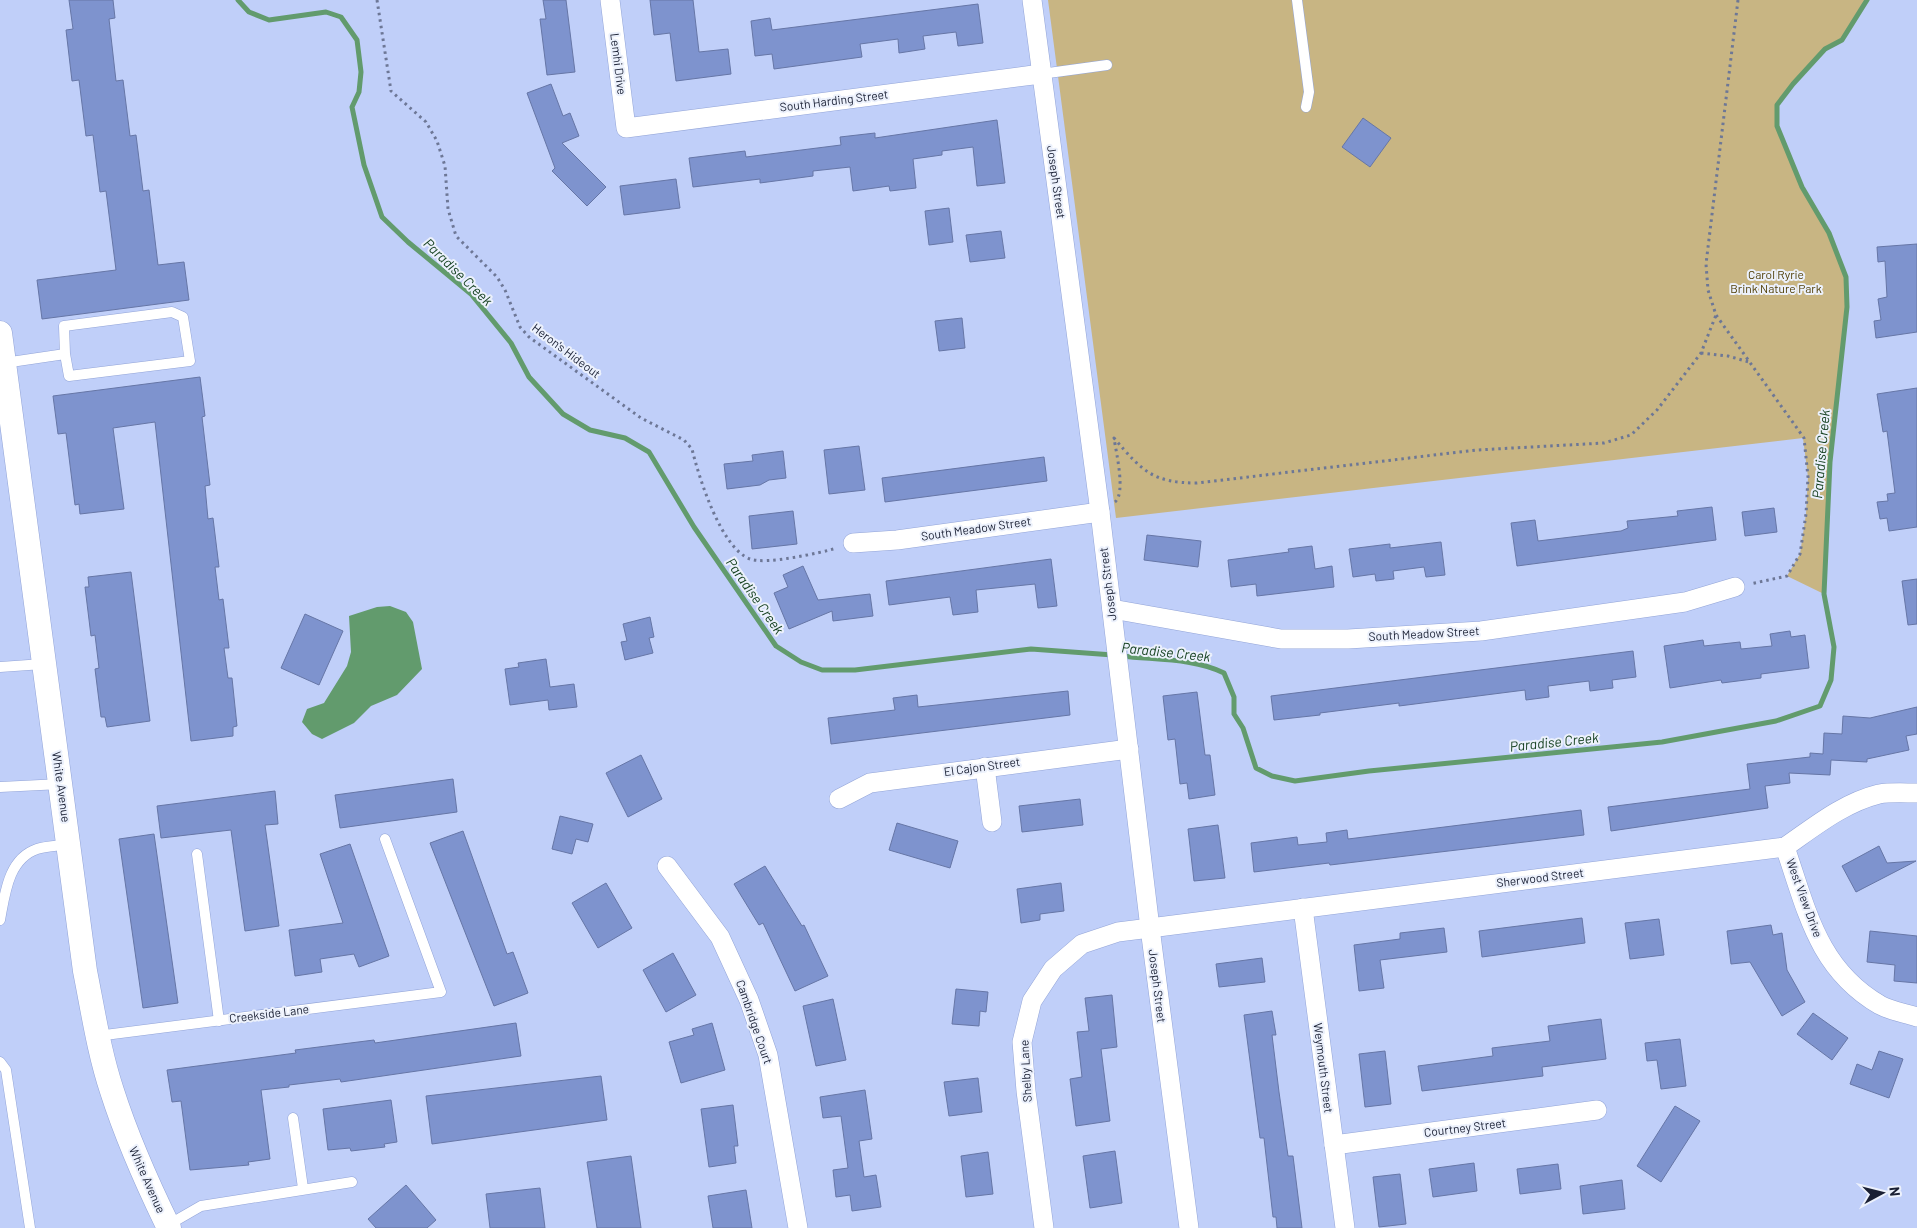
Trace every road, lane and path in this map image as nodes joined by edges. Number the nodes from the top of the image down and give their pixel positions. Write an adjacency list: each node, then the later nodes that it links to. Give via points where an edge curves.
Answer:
1 (378, 0): 17 (path, Heron's Hideout, via 391,91 426,122 437,141 445,166 448,209 456,236 496,277 520,327 529,337 641,418 684,440 692,450 718,523 742,555 751,560 766,560 820,553)
2 (610, 0): 9 (street, Lemhi Drive)
3 (1032, 0): 7 (street, Joseph Street)
4 (1297, 0): 8 (lane, via 1309,92)
5 (1738, 0): 10 (path, via 1706,264 1708,290)
6 (1107, 65): 7 (lane)
7 (1041, 74): 9 (street, South Harding Street); 16 (street, Joseph Street)
8 (1306, 107)
9 (626, 128)
10 (1716, 315): 12 (path); 14 (path)
11 (0, 333): 15 (street, White Avenue)
12 (1700, 353): 14 (path); 16 (path, via 1657,410 1631,434 1604,443 1477,450 1197,483 1171,483 1132,460 1114,438 1121,490 1118,500)
13 (65, 354): 13 (lane, via 64,326 172,312 184,318 190,361 69,376); 15 (lane)
14 (1749, 362): 18 (path, via 1804,438 1808,477 1806,514 1800,554 1787,576)
15 (4, 363): 20 (street, White Avenue)
16 (1100, 512): 17 (street, South Meadow Street); 19 (street, Joseph Street)
17 (853, 543)
18 (1735, 587): 19 (street, South Meadow Street, via 1685,602 1480,631 1348,639 1281,639)
19 (1112, 609): 22 (street, Joseph Street)
20 (44, 664): 21 (lane); 24 (street, White Avenue)
21 (0, 667)
22 (1129, 749): 23 (street, El Cajon Street); 36 (street, Joseph Street)
23 (985, 766): 27 (street, El Cajon Street, via 870,783); 28 (street)
24 (61, 784): 25 (lane); 30 (street, White Avenue)
25 (0, 787)
26 (1917, 793): 31 (street, Sherwood Street, via 1881,794 1859,800)
27 (839, 800)
28 (992, 822)
29 (385, 839): 38 (lane, Creekside Lane, via 442,992)
30 (69, 844): 35 (lane, via 37,849 23,857 13,870); 39 (street, White Avenue, via 85,971)
31 (1785, 847): 34 (street, Sherwood Street); 37 (street, West View Drive, via 1816,938 1844,978 1882,1006)
32 (197, 854): 38 (lane)
33 (667, 866): 48 (street, Cambridge Court, via 720,937 749,1000 768,1055)
34 (1303, 908): 36 (street, Sherwood Street); 43 (street, Weymouth Street)
35 (0, 920)
36 (1150, 928): 49 (street, Shelby Lane, via 1118,932 1082,944 1053,969 1032,1001 1022,1042); 50 (street, Joseph Street)
37 (1917, 1017)
38 (219, 1021): 39 (lane, Creekside Lane)
39 (98, 1036): 46 (street, White Avenue, via 128,1138)
40 (0, 1062): 47 (lane, via 6,1070)
41 (1597, 1110): 43 (street, Courtney Street)
42 (293, 1118): 45 (lane)
43 (1334, 1145): 51 (street, Weymouth Street)
44 (352, 1182): 45 (lane)
45 (303, 1188): 46 (lane, via 201,1206)
46 (169, 1227)
47 (30, 1228)
48 (798, 1228)
49 (1044, 1228)
50 (1189, 1228)
51 (1345, 1228)

